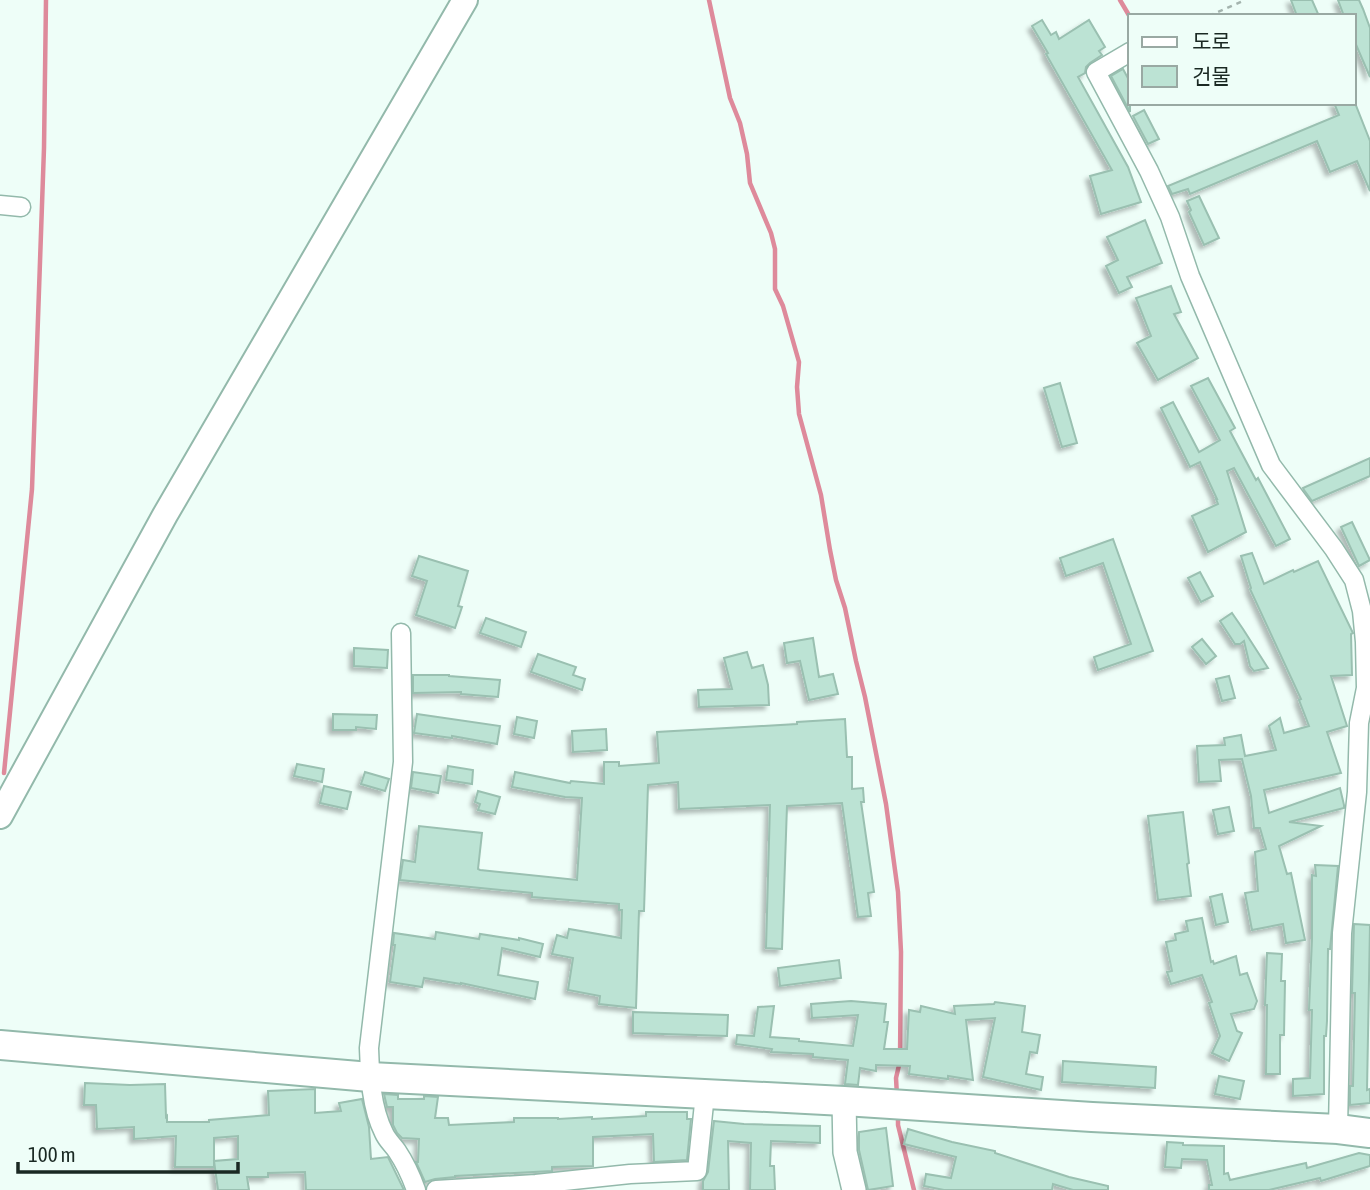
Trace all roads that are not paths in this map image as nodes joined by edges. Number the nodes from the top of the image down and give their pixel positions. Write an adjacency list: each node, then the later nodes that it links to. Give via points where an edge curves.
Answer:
1 (465, 0): 7 (main road, via 165,515)
2 (1128, 53): 6 (street, via 1096,72 1170,217 1189,276 1271,464 1354,580 1362,611)
3 (0, 205): 4 (street)
4 (21, 207)
5 (401, 633): 9 (street, via 403,762 369,1048)
6 (1368, 688): 12 (street, via 1359,723 1357,792 1342,933)
7 (0, 816)
8 (0, 1045): 9 (main road)
9 (370, 1077): 10 (main road); 14 (street, via 384,1134)
10 (705, 1094): 11 (main road); 15 (street, via 697,1171)
11 (844, 1101): 12 (main road); 16 (street, via 845,1152)
12 (1338, 1129): 13 (main road)
13 (1370, 1133)
14 (416, 1190)
15 (436, 1190)
16 (854, 1190)

